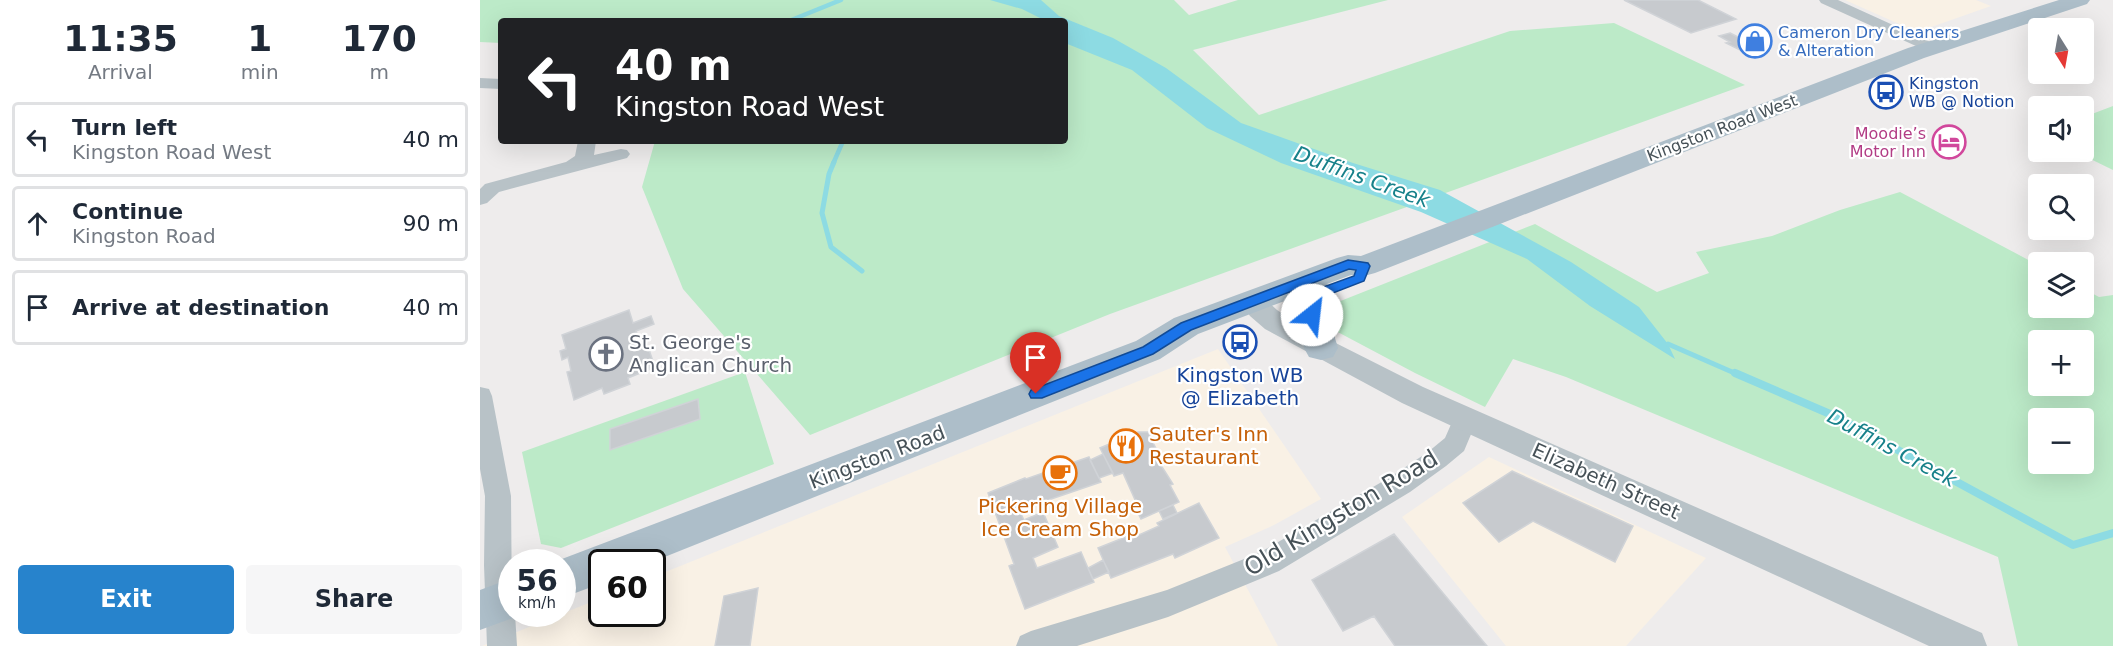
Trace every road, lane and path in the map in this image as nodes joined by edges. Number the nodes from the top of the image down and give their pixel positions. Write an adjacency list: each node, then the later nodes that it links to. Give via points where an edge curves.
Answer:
1 (1826, 0): 3 (street)
2 (2080, 0): 3 (main road)
3 (1932, 48): 10 (main road, Kingston Road West)
4 (480, 83): 5 (street)
5 (498, 84)
6 (586, 144): 8 (street, via 584,158)
7 (621, 154): 8 (street)
8 (573, 166): 9 (street, via 492,188)
9 (480, 199)
10 (1364, 266): 11 (main road, via 1360,278); 12 (main road, via 1348,265)
11 (1319, 294): 12 (main road); 13 (main road, via 1312,315)
12 (1258, 308): 13 (street, Elizabeth Street); 16 (main road, Kingston Road, via 1192,343 1148,350)
13 (1320, 348): 15 (street, Elizabeth Street)
14 (480, 396): 17 (street, via 498,496)
15 (1465, 420): 19 (street, Old Kingston Road, via 1455,444 1437,459 1269,562 1168,603); 20 (street, Elizabeth Street)
16 (639, 549)
17 (497, 603): 18 (street)
18 (502, 646)
19 (1031, 646)
20 (1969, 646)

